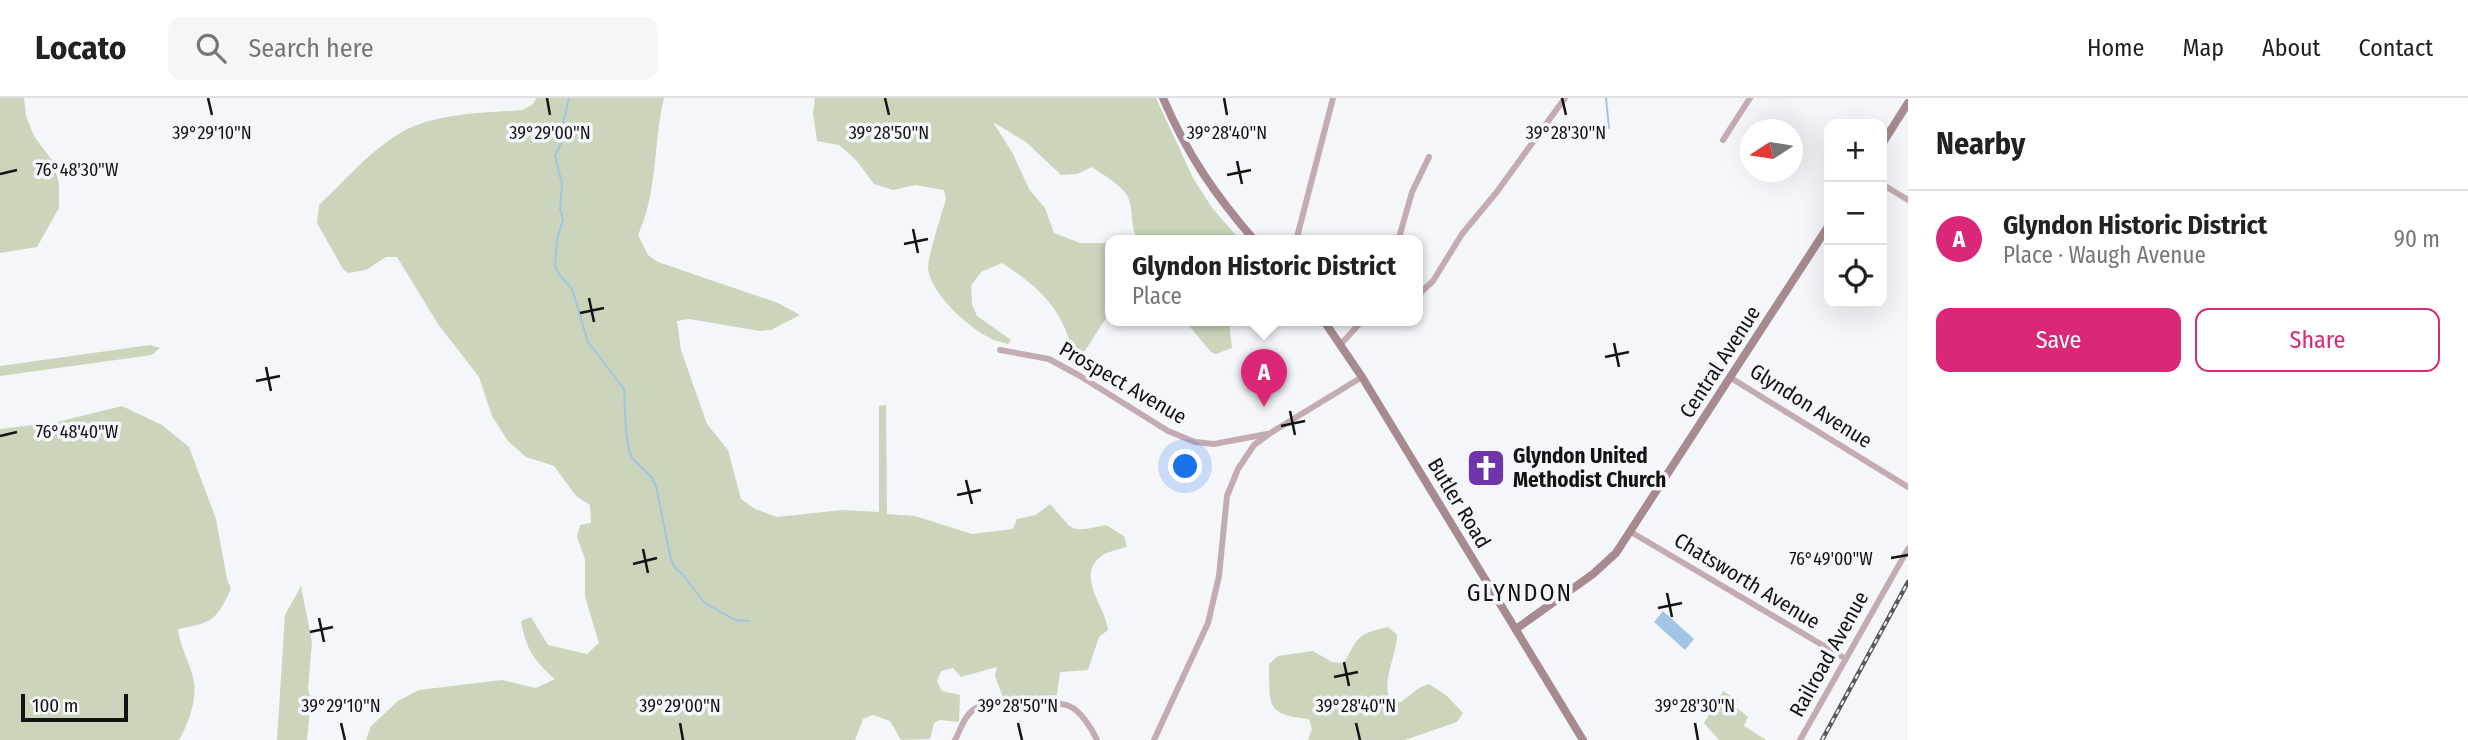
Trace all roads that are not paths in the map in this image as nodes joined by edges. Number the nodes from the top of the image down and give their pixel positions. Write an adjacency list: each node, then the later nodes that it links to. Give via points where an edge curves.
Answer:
1 (1164, 98): 12 (main road, via 1196,165)
2 (1333, 98): 13 (street)
3 (1565, 98): 15 (street)
4 (1750, 98): 7 (street)
5 (1908, 103): 6 (main road)
6 (1887, 136)
7 (1723, 140)
8 (1429, 157): 14 (street, via 1412,192)
9 (1887, 187): 10 (street)
10 (1908, 200)
11 (1824, 233): 21 (main road, Central Avenue)
12 (1250, 235)
13 (1298, 235)
14 (1400, 235)
15 (1423, 290)
16 (1328, 326): 18 (main road, Butler Road)
17 (1357, 326): 18 (street)
18 (1341, 344): 20 (main road, Butler Road)
19 (1000, 350): 22 (street, Prospect Avenue, via 1049,359 1168,431 1195,442 1214,444)
20 (1362, 377): 22 (street); 26 (main road, Butler Road)
21 (1731, 377): 23 (street, Glyndon Avenue); 24 (main road, Central Avenue)
22 (1269, 434): 30 (street, via 1246,454 1231,484 1213,607)
23 (1908, 487)
24 (1631, 533): 26 (main road, Central Avenue, via 1602,567); 27 (street, Chatsworth Avenue)
25 (1908, 549): 27 (street, Railroad Avenue)
26 (1516, 629): 31 (main road, Butler Road)
27 (1846, 659): 32 (street, Railroad Avenue)
28 (955, 740): 29 (street, via 968,715 981,706 1054,703 1077,711)
29 (1097, 740)
30 (1154, 740)
31 (1583, 740)
32 (1800, 740)

